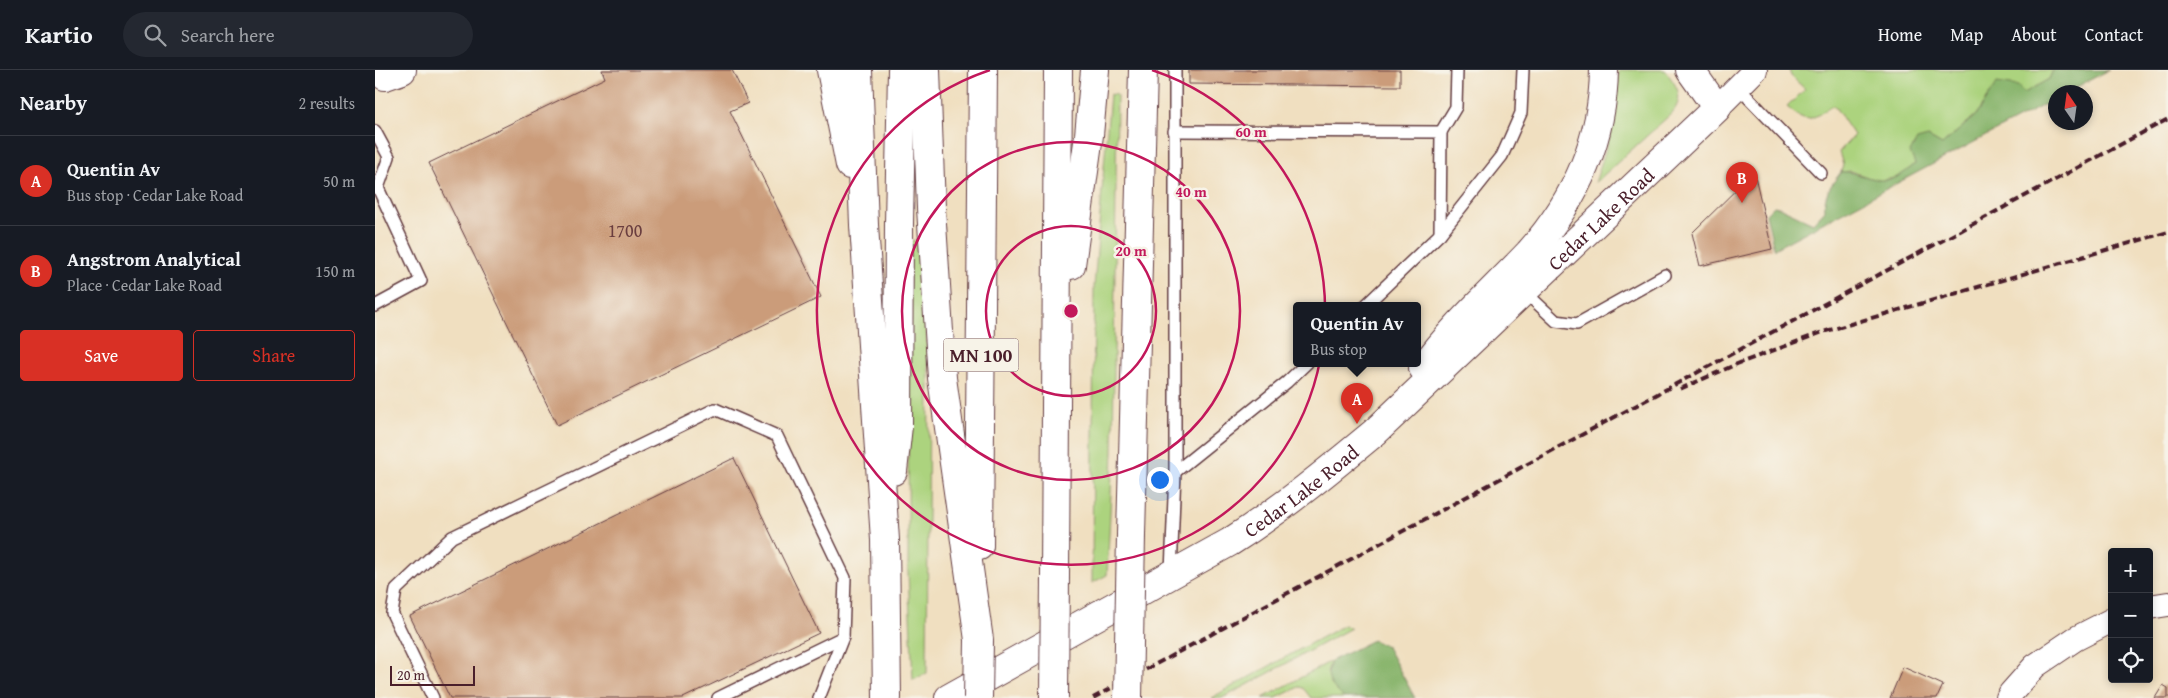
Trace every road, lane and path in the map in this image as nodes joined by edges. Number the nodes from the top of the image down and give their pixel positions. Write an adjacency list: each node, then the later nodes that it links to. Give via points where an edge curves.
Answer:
1 (831, 70): 21 (main road)
2 (858, 70): 21 (main road)
3 (902, 70): 31 (main road, via 898,426)
4 (926, 70): 37 (main road, via 942,378)
5 (983, 70): 37 (main road, MN 100)
6 (1058, 70): 28 (main road)
7 (1095, 70): 28 (main road)
8 (1143, 70): 45 (main road, bridge)
9 (1175, 70): 18 (lane)
10 (1457, 70): 19 (lane, via 1456,107)
11 (1523, 70): 22 (lane, via 1521,113 1503,156)
12 (1603, 70): 29 (main road, via 1598,128 1586,163 1565,203 1529,252 1470,311 1429,359)
13 (1690, 70): 16 (main road)
14 (1755, 70): 15 (street, Cedar Lake Road)
15 (1738, 87): 16 (street, Cedar Lake Road); 20 (lane)
16 (1717, 108): 24 (main road, Cedar Lake Road)
17 (375, 131): 26 (lane, via 389,156 378,188 421,281)
18 (1174, 131): 19 (lane); 30 (lane)
19 (1441, 132): 22 (lane)
20 (1821, 173)
21 (864, 225): 31 (main road)
22 (1440, 234): 25 (lane)
23 (1665, 275): 24 (lane, via 1577,324 1556,321)
24 (1525, 292): 29 (main road, Cedar Lake Road)
25 (1369, 302)
26 (375, 306)
27 (1303, 367): 30 (lane)
28 (1056, 370): 44 (main road, bridge)
29 (1375, 432): 32 (main road, Cedar Lake Road, via 1267,518)
30 (1175, 472): 32 (lane)
31 (885, 540): 41 (main road)
32 (1171, 577): 42 (main road, Cedar Lake Road)
33 (2168, 604): 34 (street)
34 (2153, 606)
35 (2108, 622): 46 (street, via 2035,666)
36 (843, 637): 38 (lane, via 845,578 777,436 715,409 452,537 396,590 393,613); 39 (lane); 40 (lane)
37 (979, 640): 43 (main road, MN 100, bridge)
38 (433, 698)
39 (719, 698)
40 (819, 698)
41 (887, 698)
42 (949, 698)
43 (978, 698)
44 (1054, 698)
45 (1129, 698)
46 (2008, 698)

